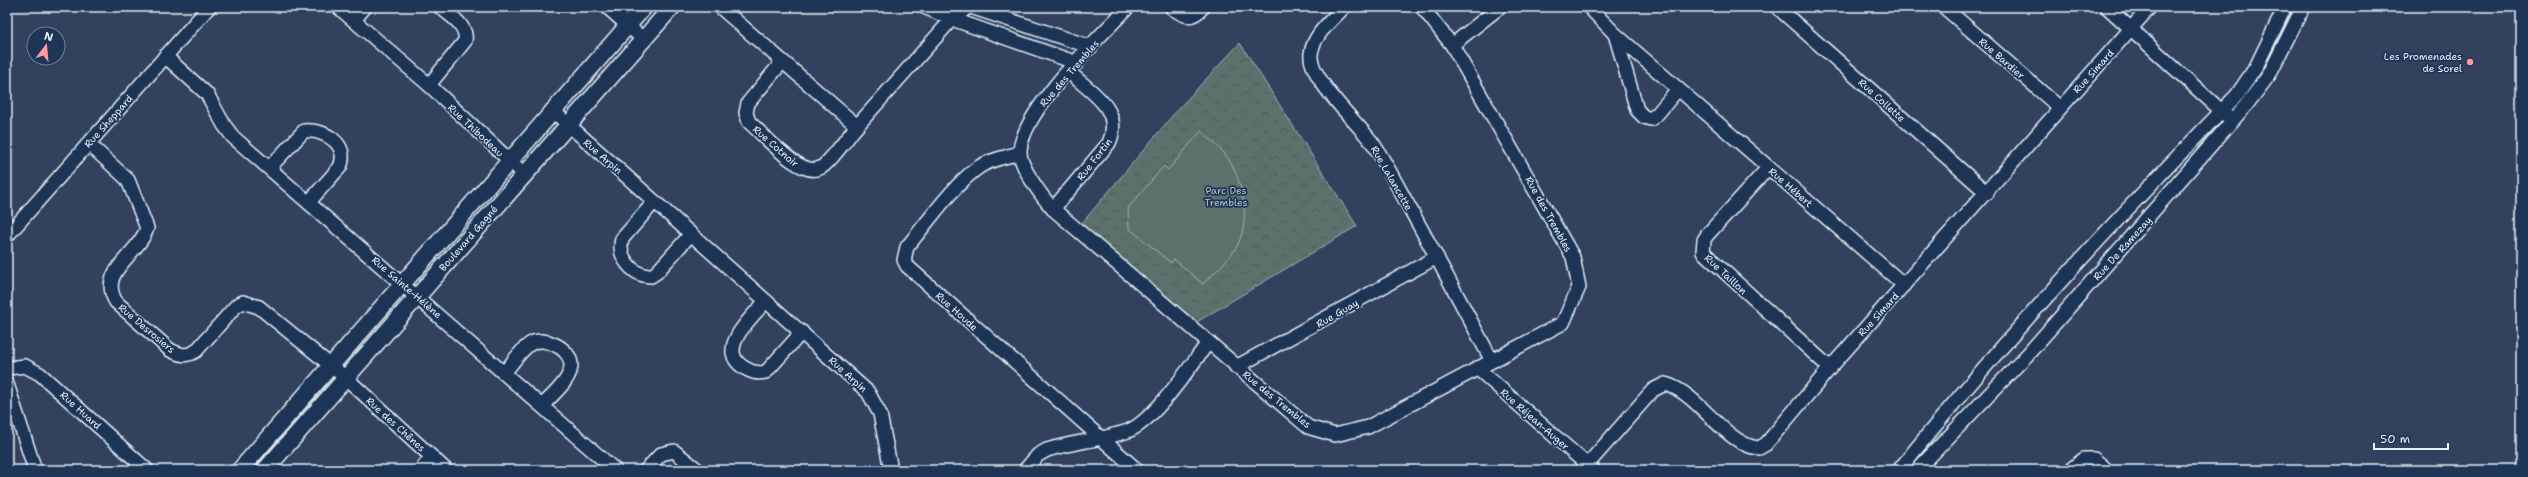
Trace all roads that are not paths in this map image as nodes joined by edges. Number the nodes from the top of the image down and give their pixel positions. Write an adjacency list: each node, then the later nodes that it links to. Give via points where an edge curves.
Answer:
1 (209, 7): 32 (street, Rue Sheppard)
2 (338, 7): 24 (street, Rue Thibodeau)
3 (365, 7): 24 (street)
4 (440, 7): 35 (street, via 464,28 466,34 465,41)
5 (608, 7): 26 (street)
6 (644, 7): 26 (main road, Boulevard Gagné)
7 (672, 7): 29 (main road, Boulevard Gagné)
8 (720, 7): 33 (street)
9 (924, 7): 25 (street)
10 (969, 7): 25 (street, Rue Cotnoir); 31 (street)
11 (1128, 7): 31 (street, Rue des Trembles)
12 (1171, 7): 13 (street, via 1186,17 1192,16)
13 (1204, 7)
14 (1344, 7): 57 (street, Rue Lalancette, via 1322,31 1315,43 1311,54 1313,65 1334,97 1374,145)
15 (1422, 7): 30 (street, Rue des Trembles)
16 (1500, 7): 30 (street)
17 (1589, 7): 28 (street, Rue Hébert)
18 (1778, 7): 49 (street, Rue Collette)
19 (1944, 7): 37 (street, Rue Bardier)
20 (2107, 7): 27 (street)
21 (2150, 7): 27 (street, Rue Simard)
22 (2285, 7): 39 (street, Rue De Ramezay, via 2256,66 2237,95)
23 (2303, 7): 40 (street, Rue De Ramezay, via 2267,78)
24 (354, 20): 35 (street, Rue Thibodeau)
25 (952, 20): 34 (street); 42 (street, Rue Cotnoir)
26 (628, 26): 29 (street); 38 (main road, Boulevard Gagné)
27 (2132, 28): 37 (street, Rue Simard); 39 (street)
28 (1615, 34): 36 (street, Rue Hébert); 36 (street, Rue Hébert, via 1637,110 1644,117 1651,119)
29 (644, 40): 41 (main road, Boulevard Gagné)
30 (1452, 45): 65 (street, Rue des Trembles, via 1573,257 1580,287 1563,323)
31 (1091, 47): 34 (street, Rue des Trembles)
32 (165, 56): 43 (street, Rue Sheppard); 46 (street, Rue Sainte-Hélène, via 207,94 228,132)
33 (782, 62): 42 (street); 42 (street, Rue Cotnoir, via 748,103 746,113 749,122 799,167 810,171 822,168)
34 (1073, 68): 44 (street, Rue des Trembles, via 1035,114 1023,135); 52 (street, Rue Fortin, via 1109,109 1112,135 1109,143)
35 (429, 85): 45 (street, Rue Thibodeau)
36 (1678, 89): 47 (street, Rue Hébert)
37 (2060, 108): 49 (street, Rue Simard)
38 (552, 110): 41 (street, Rue Arpin); 45 (main road, Boulevard Gagné)
39 (2221, 111): 40 (street); 55 (street, Rue De Ramezay)
40 (2232, 120): 56 (street, Rue De Ramezay)
41 (567, 125): 48 (main road, Boulevard Gagné); 51 (street, Rue Arpin)
42 (857, 126)
43 (88, 143): 54 (street, Rue Sheppard); 66 (street, Rue Desrosiers, via 128,180 147,228 112,277 111,294 116,302 170,350 188,356 196,351 236,306 243,302 251,303)
44 (1020, 154): 52 (street, Rue des Trembles, via 1034,185); 76 (street, Rue Houde, via 998,159 967,176 907,246 904,260 906,266)
45 (510, 161): 48 (street, Rue Thibodeau); 58 (main road, Boulevard Gagné)
46 (270, 167): 50 (street, Rue Sainte-Hélène); 50 (street, via 304,131 322,132 335,140 343,160 340,167)
47 (1768, 168): 59 (street, Rue Hébert); 70 (street, Rue Taillon, via 1707,235 1703,252)
48 (524, 174): 60 (main road, Boulevard Gagné)
49 (1987, 192): 59 (street, Rue Simard)
50 (309, 202): 58 (street, Rue Sainte-Hélène)
51 (654, 202): 53 (street, Rue Arpin); 53 (street, via 622,239 620,245 624,259 638,273 651,276 657,272)
52 (1053, 209): 63 (street, Rue des Trembles)
53 (691, 234): 61 (street, Rue Arpin)
54 (7, 236)
55 (2103, 237): 56 (street); 64 (street, Rue De Ramezay)
56 (2120, 250): 71 (street, Rue De Ramezay)
57 (1437, 257): 65 (street, Rue Lalancette); 67 (street, Rue Guay)
58 (403, 283): 60 (street, Rue Sainte-Hélène); 66 (main road, Boulevard Gagné)
59 (1904, 285): 70 (street, Rue Simard)
60 (418, 296): 72 (street, Rue Sainte-Hélène); 73 (main road, Boulevard Gagné)
61 (766, 301): 62 (street, Rue Arpin); 62 (street, via 732,346 734,357 740,366 758,374 766,372)
62 (802, 332): 88 (street, Rue Arpin, via 868,392 876,403 884,428)
63 (1208, 343): 67 (street, Rue des Trembles); 76 (street, via 1140,424 1128,431)
64 (1998, 354): 71 (street); 91 (street, Rue De Ramezay)
65 (1492, 361): 69 (street, Rue des Trembles)
66 (330, 366): 73 (street, Rue Desrosiers); 81 (main road, Boulevard Gagné)
67 (1236, 367): 69 (street, Rue des Trembles, via 1308,427 1334,435 1368,427)
68 (7, 368): 80 (street, Rue Huard, via 26,366 40,374)
69 (1477, 368): 78 (street, Rue Réjean-Auger)
70 (1830, 368): 78 (street, Rue Simard, via 1766,444 1759,448 1744,444 1679,390 1665,384 1653,390)
71 (2014, 368): 92 (street, Rue De Ramezay)
72 (505, 372): 75 (street, Rue Sainte-Hélène); 75 (street, via 529,344 537,340 547,341 567,354 571,363 569,373)
73 (346, 378): 77 (street, Rue des Chênes); 82 (main road, Boulevard Gagné)
74 (7, 384): 79 (street)
75 (543, 405): 85 (street, Rue Sainte-Hélène)
76 (1099, 437): 89 (street, via 1047,450 1038,455); 90 (street, Rue Houde)
77 (432, 457): 83 (street); 84 (street, Rue des Chênes)
78 (1590, 468)
79 (35, 470)
80 (148, 470)
81 (240, 470)
82 (265, 470)
83 (421, 470)
84 (446, 470)
85 (615, 470)
86 (646, 470): 87 (street, via 661,454 674,451)
87 (698, 470)
88 (891, 470)
89 (1024, 470)
90 (1137, 470)
91 (1899, 470)
92 (1917, 470)
93 (2070, 470): 94 (street, via 2084,459 2094,459)
94 (2107, 470)

